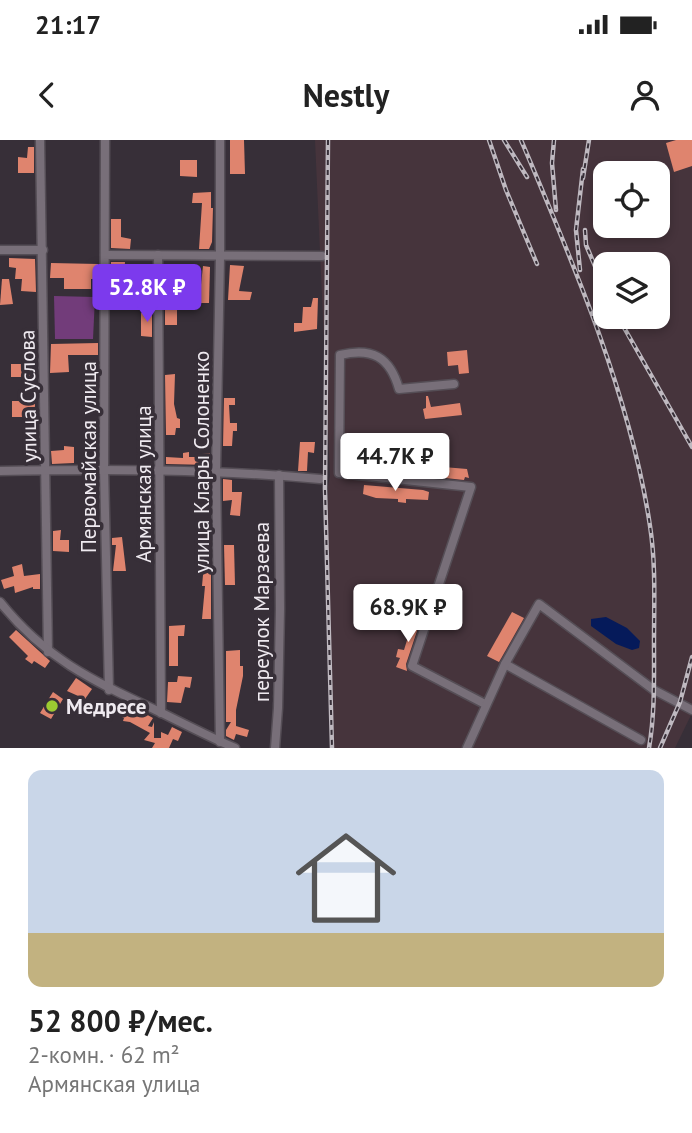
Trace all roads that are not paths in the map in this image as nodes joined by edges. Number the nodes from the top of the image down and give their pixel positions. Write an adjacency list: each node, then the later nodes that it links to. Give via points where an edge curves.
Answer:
1 (40, 140): 5 (street, улица Суслова)
2 (105, 140): 7 (street, Первомайская улица)
3 (220, 140): 9 (street, улица Клары Солоненко)
4 (0, 250): 5 (street)
5 (43, 250): 12 (street, улица Суслова)
6 (158, 255): 7 (street); 9 (street); 13 (street, Армянская улица)
7 (105, 256): 11 (street, Первомайская улица)
8 (321, 256): 9 (street)
9 (220, 257): 15 (street, улица Клары Солоненко)
10 (454, 384): 22 (street, via 399,389 394,370 382,359 356,351 340,355 339,472 471,487 412,666)
11 (104, 468): 12 (street); 13 (street); 21 (street, Первомайская улица)
12 (47, 470): 14 (street); 19 (street, улица Суслова)
13 (161, 470): 15 (street); 24 (street, Армянская улица)
14 (0, 471)
15 (216, 471): 16 (street); 26 (street, улица Клары Солоненко)
16 (279, 475): 17 (street); 28 (street, переулок Марзеева)
17 (320, 479)
18 (0, 602): 19 (street)
19 (48, 652): 21 (street)
20 (505, 664): 22 (street); 23 (street, via 539,604 654,690); 25 (street)
21 (109, 690): 24 (street)
22 (485, 704): 29 (street)
23 (692, 710)
24 (161, 713): 26 (street)
25 (641, 740)
26 (220, 742): 27 (street)
27 (235, 748)
28 (275, 748)
29 (467, 748)

